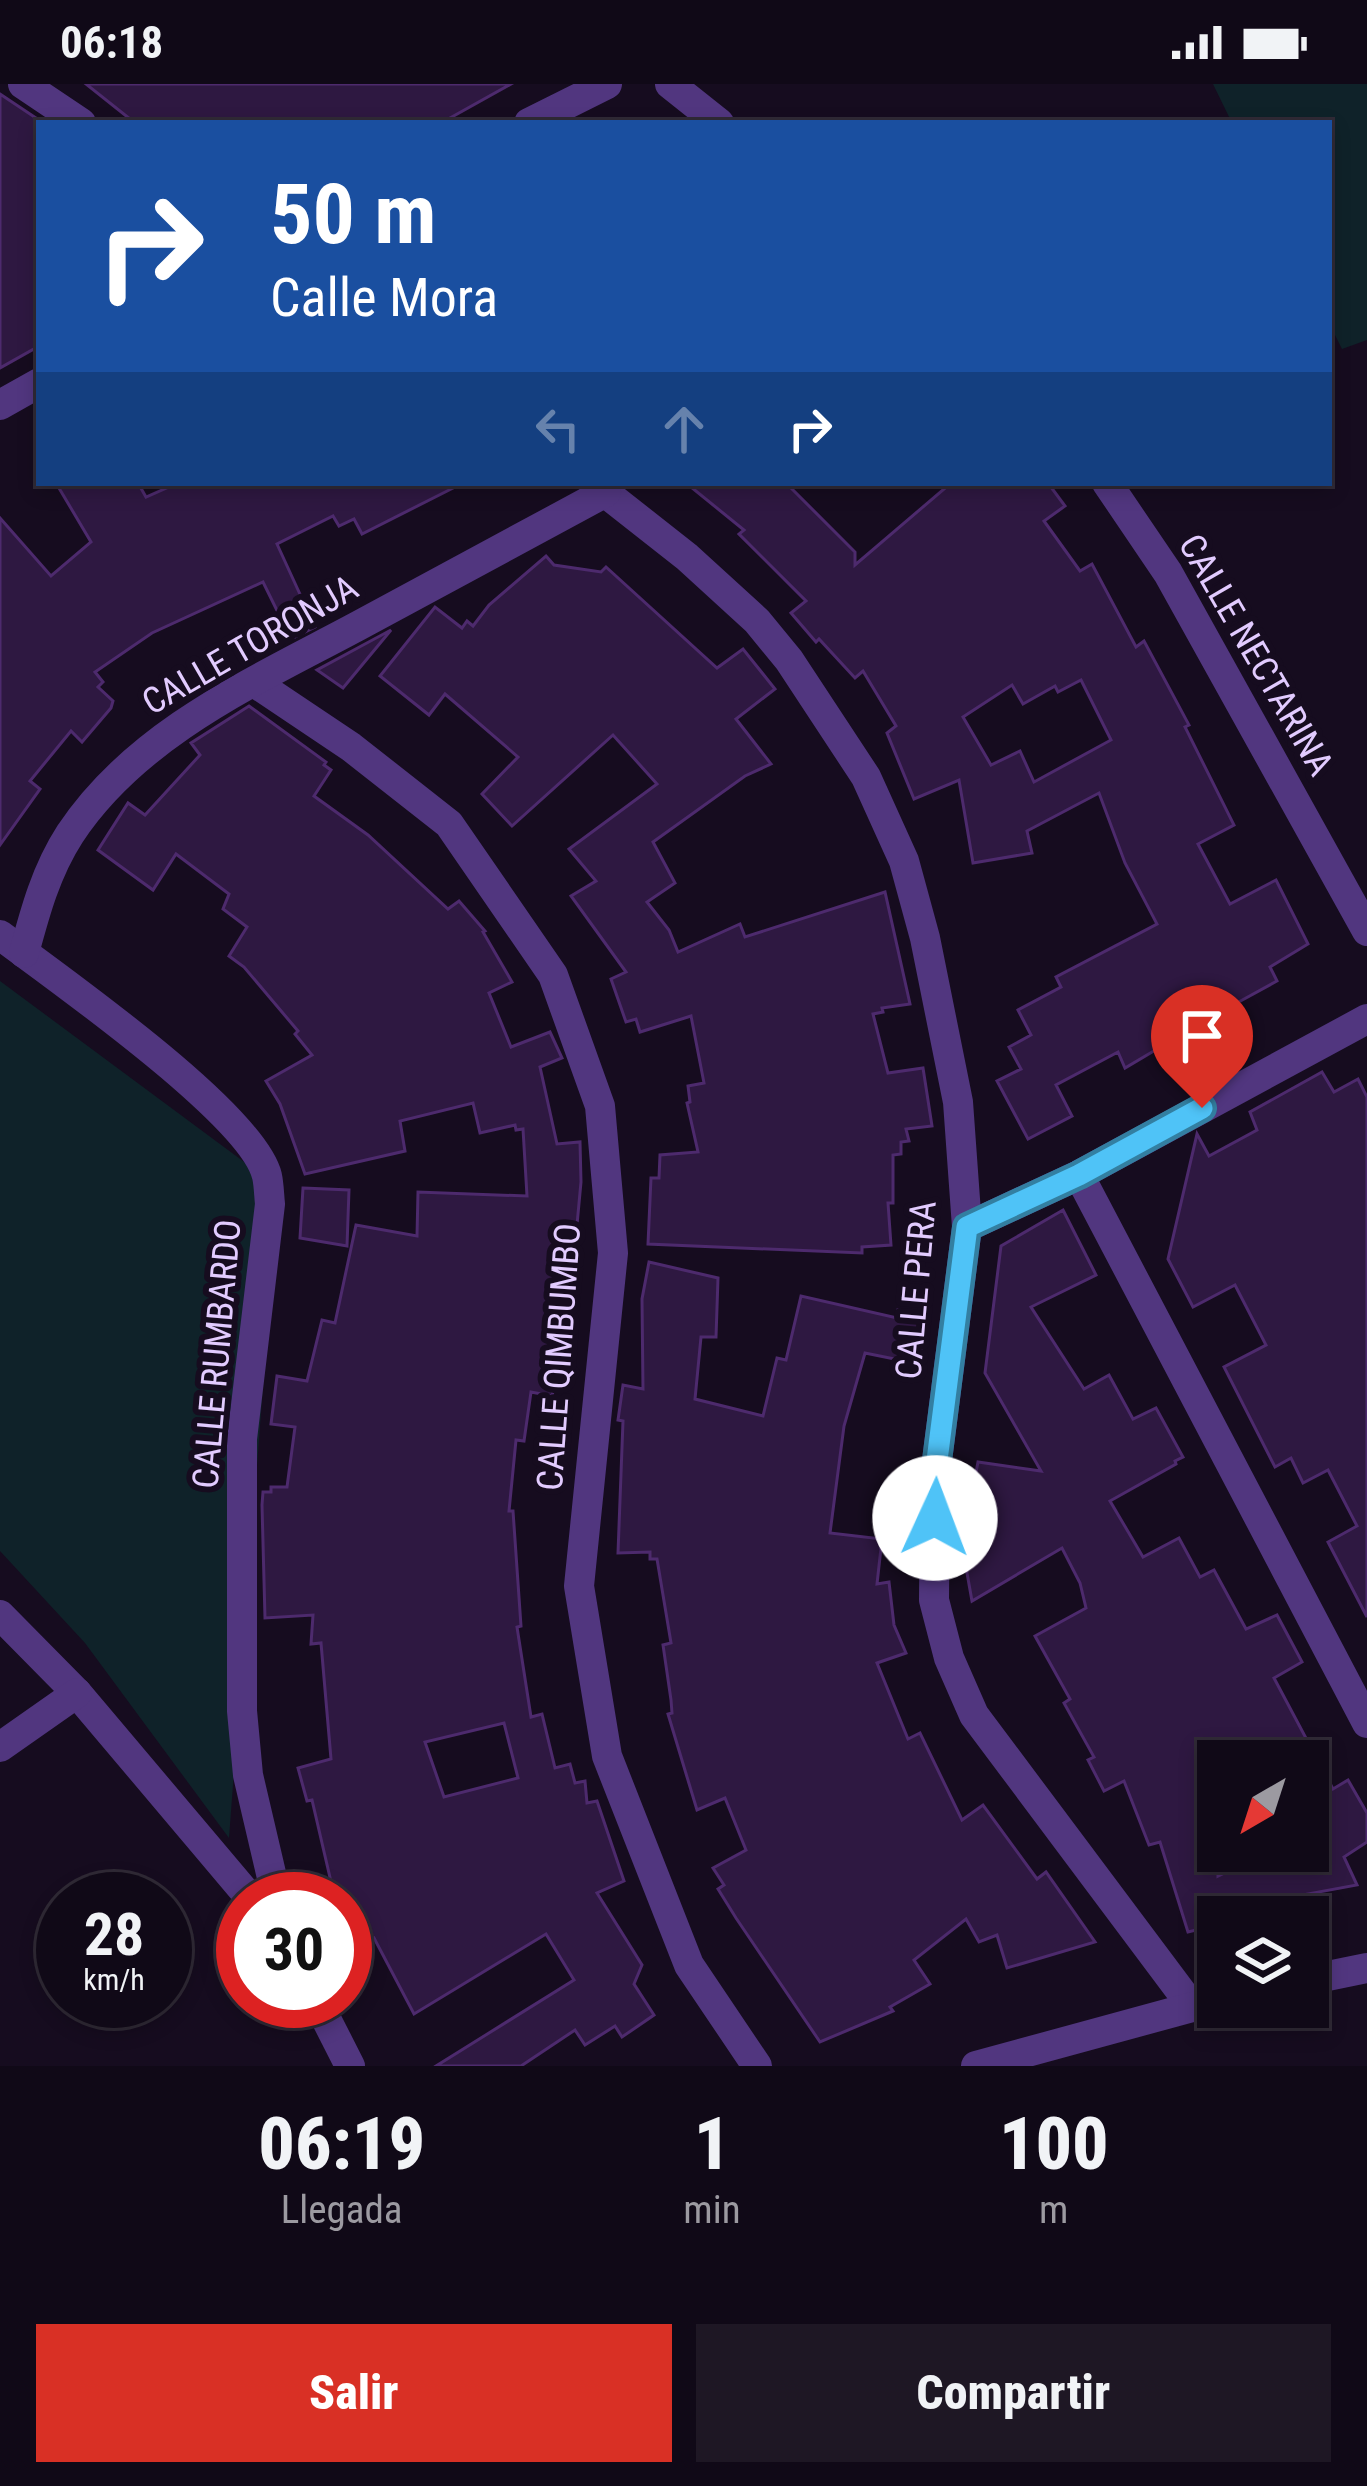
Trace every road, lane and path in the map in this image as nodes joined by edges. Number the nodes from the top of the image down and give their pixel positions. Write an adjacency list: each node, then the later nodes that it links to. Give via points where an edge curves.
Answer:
1 (23, 84): 4 (street)
2 (607, 84): 5 (street)
3 (670, 84): 6 (street)
4 (77, 120)
5 (536, 120)
6 (715, 120)
7 (36, 385): 8 (street)
8 (0, 405)
9 (1109, 486): 12 (street, CALLE NECTARINA, via 1168,573)
10 (599, 487): 11 (street, CALLE TORONJA); 16 (street, CALLE PERA, via 757,621 819,701 887,818 925,938 958,1102)
11 (254, 682): 13 (street, CALLE TORONJA, via 124,770 52,866); 29 (street, CALLE QIMBUMBO, via 448,824 553,976 600,1106 613,1253 579,1586 607,1756 689,1965)
12 (1367, 931)
13 (12, 944): 22 (street, CALLE RUMBARDO, via 155,1053 234,1126 267,1174 242,1439 242,1712)
14 (1367, 1019): 15 (street)
15 (1079, 1175): 16 (street); 19 (street)
16 (967, 1227): 25 (street, CALLE PERA, via 935,1476 934,1600 949,1658 974,1714)
17 (0, 1615): 18 (street)
18 (77, 1693): 20 (street); 21 (street)
19 (1367, 1723)
20 (0, 1747)
21 (228, 1872)
22 (271, 1872)
23 (1367, 1968): 24 (street)
24 (1329, 1976)
25 (1197, 1993)
26 (1197, 2004): 30 (street)
27 (331, 2028): 28 (street)
28 (350, 2066)
29 (757, 2066)
30 (976, 2066)

